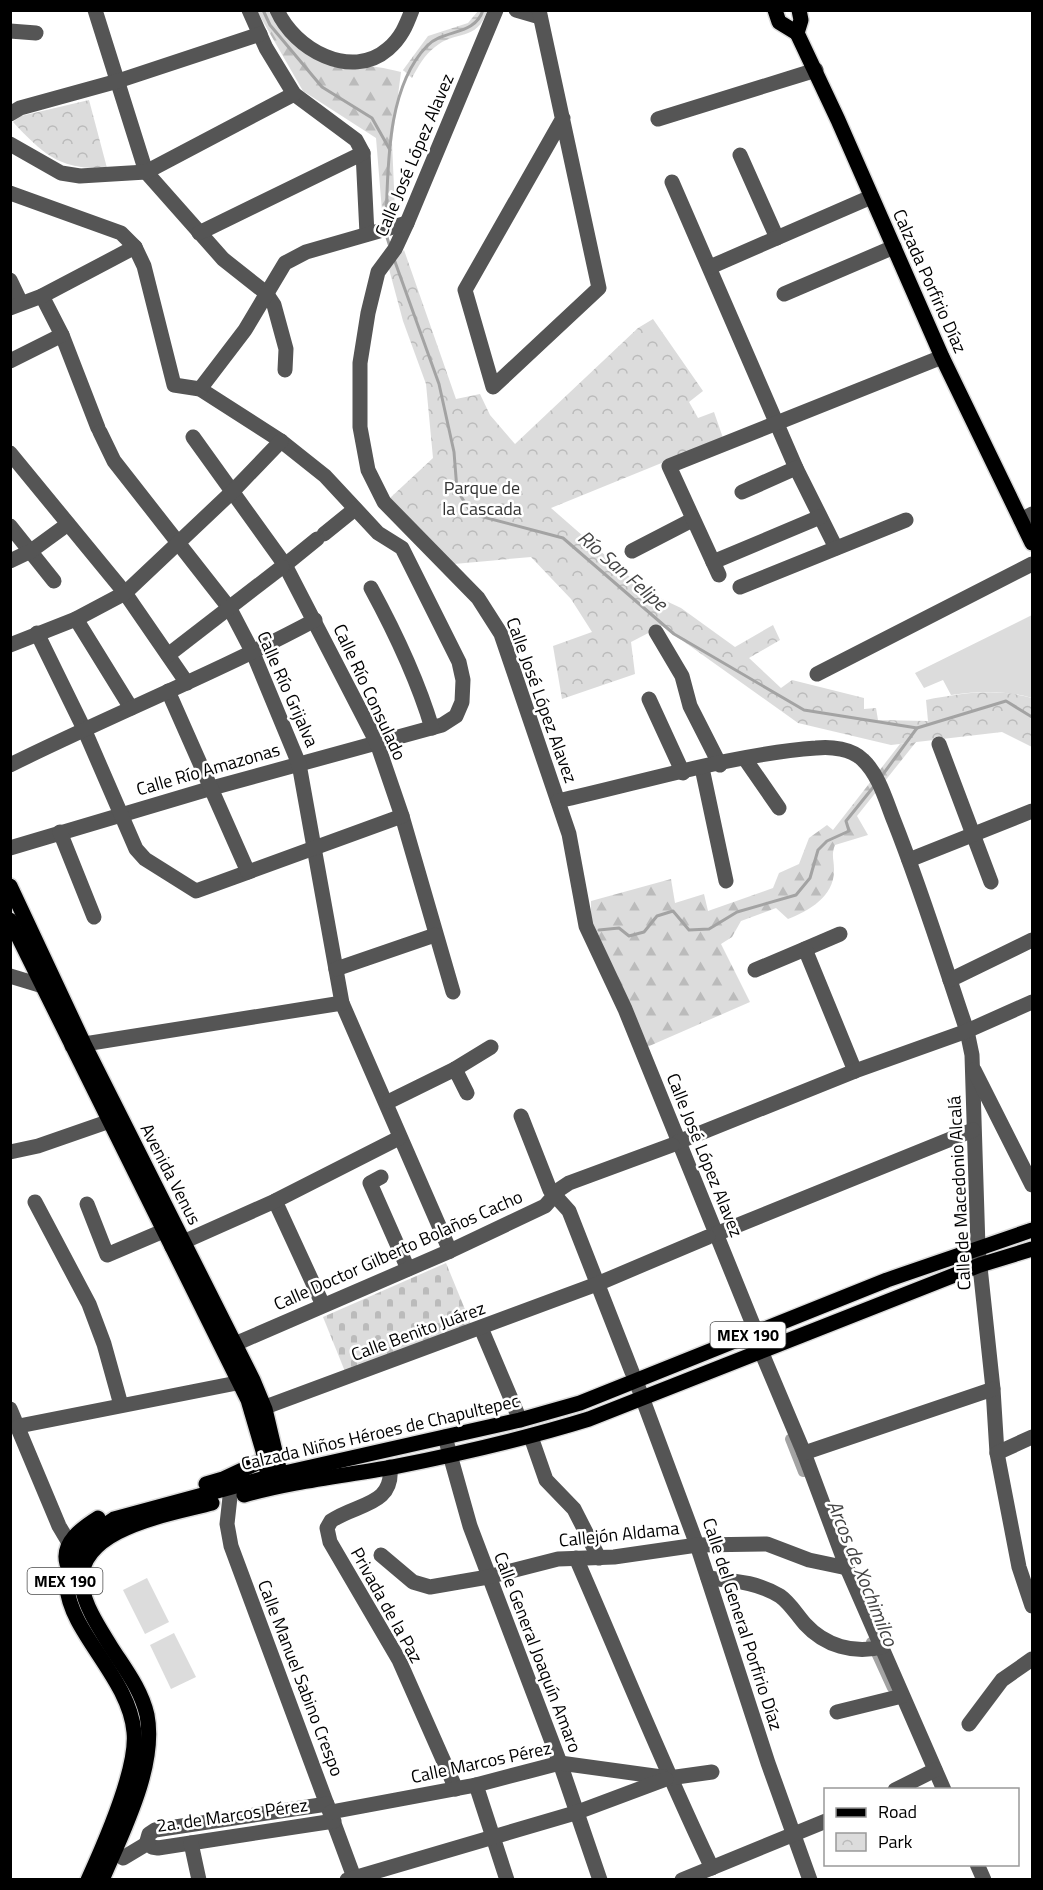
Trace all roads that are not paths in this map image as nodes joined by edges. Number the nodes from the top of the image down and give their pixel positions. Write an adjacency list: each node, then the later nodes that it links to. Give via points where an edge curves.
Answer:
1 (95, 10): 15 (street)
2 (249, 10): 13 (street)
3 (412, 10): 8 (street, via 403,34 386,51 364,60 317,55 297,39)
4 (496, 10): 27 (street, Calle José López Alavez)
5 (516, 10): 9 (street)
6 (775, 10): 12 (main road, Calzada Porfirio Díaz, via 783,26)
7 (801, 11): 12 (main road)
8 (280, 12)
9 (539, 14): 18 (street)
10 (10, 31): 11 (street)
11 (36, 33)
12 (797, 33): 14 (main road, Calzada Porfirio Díaz)
13 (260, 34): 15 (street); 16 (street)
14 (816, 70): 19 (street); 26 (main road, Calzada Porfirio Díaz)
15 (118, 81): 17 (street); 23 (street)
16 (294, 94): 21 (street, via 356,140); 23 (street)
17 (10, 114)
18 (563, 118): 18 (street, via 599,288 493,387 465,290)
19 (658, 119)
20 (10, 144): 23 (street, via 61,173 80,176)
21 (363, 153): 28 (street); 29 (street)
22 (740, 154): 30 (street)
23 (146, 172): 28 (street)
24 (672, 182): 33 (street)
25 (10, 194): 31 (street, via 121,233)
26 (871, 197): 30 (street); 32 (main road, Calzada Porfirio Díaz)
27 (407, 223): 29 (street); 58 (street, Calle José López Alavez, via 378,272 360,363 360,427 368,470 378,494)
28 (199, 233): 35 (street)
29 (367, 234): 35 (street, via 306,252 285,263)
30 (777, 238): 33 (street)
31 (135, 247): 37 (street); 43 (street, via 144,266 174,385)
32 (894, 247): 36 (street); 40 (main road, Calzada Porfirio Díaz)
33 (710, 267): 44 (street)
34 (10, 280): 38 (street)
35 (266, 292): 42 (street, via 274,305 286,349); 43 (street, via 245,330)
36 (784, 294)
37 (42, 296): 38 (street); 39 (street, Calle Río Grijalva)
38 (16, 306)
39 (62, 335): 41 (street); 59 (street, Calle Río Grijalva, via 114,461)
40 (942, 357): 44 (street); 53 (main road, Calzada Porfirio Díaz)
41 (10, 361)
42 (285, 370)
43 (200, 389): 46 (street)
44 (777, 423): 48 (street); 54 (street, via 669,466)
45 (193, 437): 49 (street, Calle Río Consulado)
46 (280, 441): 49 (street); 51 (street, via 318,470)
47 (10, 453): 56 (street)
48 (796, 468): 50 (street); 52 (street)
49 (233, 491): 59 (street); 67 (street, Calle Río Consulado)
50 (742, 492)
51 (355, 509): 61 (street, via 378,533); 67 (street)
52 (820, 517): 54 (street, via 716,568); 62 (street)
53 (1027, 517): 60 (main road, Calzada Porfirio Díaz)
54 (692, 520): 64 (street)
55 (906, 520): 62 (street)
56 (68, 524): 63 (street); 71 (street)
57 (10, 526): 63 (street)
58 (415, 533): 61 (street); 96 (street, Calle José López Alavez, via 478,598 494,621)
59 (179, 543): 71 (street); 72 (street, Calle Río Grijalva)
60 (1032, 543)
61 (402, 548): 85 (street, Calle Río Amazonas, via 459,662 462,702 451,721)
62 (836, 548): 69 (street)
63 (30, 551): 65 (street); 68 (street)
64 (632, 551)
65 (10, 561)
66 (1032, 564): 80 (street)
67 (284, 566): 72 (street); 74 (street, Calle Río Consulado)
68 (54, 581)
69 (740, 587)
70 (371, 588): 85 (street, via 420,685)
71 (125, 593): 73 (street); 79 (street)
72 (230, 609): 78 (street, Calle Río Grijalva); 79 (street)
73 (76, 619): 75 (street); 84 (street)
74 (315, 620): 78 (street); 87 (street, Calle Río Consulado)
75 (37, 633): 77 (street); 86 (street)
76 (656, 633): 92 (street, via 681,676 690,706)
77 (10, 645)
78 (253, 653): 81 (street); 90 (street, Calle Río Grijalva)
79 (168, 655): 81 (street)
80 (817, 674)
81 (187, 683): 82 (street)
82 (168, 691): 84 (street); 95 (street)
83 (648, 699): 94 (street)
84 (131, 708): 86 (street)
85 (432, 728): 87 (street, Calle Río Amazonas)
86 (84, 729): 91 (street); 99 (street)
87 (377, 743): 90 (street, Calle Río Amazonas); 100 (street, Calle Río Consulado)
88 (939, 744): 102 (street)
89 (745, 759): 92 (street, Calle de Macedonio Alcalá); 97 (street); 105 (street, Calle de Macedonio Alcalá, via 818,747 839,749 862,759 881,789)
90 (299, 764): 95 (street, Calle Río Amazonas); 104 (street, Calle Río Grijalva)
91 (10, 765)
92 (720, 765): 93 (street, Calle de Macedonio Alcalá)
93 (702, 768): 94 (street, Calle de Macedonio Alcalá); 107 (street)
94 (682, 773): 96 (street, Calle de Macedonio Alcalá)
95 (212, 788): 99 (street, Calle Río Amazonas); 106 (street)
96 (558, 801): 138 (street, Calle José López Alavez, via 569,834 586,926 625,1009)
97 (779, 808)
98 (1032, 811): 102 (street)
99 (121, 814): 101 (street, Calle Río Amazonas); 106 (street, via 136,849 145,859 196,891)
100 (402, 816): 104 (street); 113 (street, Calle Río Consulado)
101 (60, 832): 103 (street, Calle Río Amazonas); 110 (street)
102 (974, 834): 105 (street); 108 (street)
103 (10, 848)
104 (315, 850): 106 (street); 116 (street, Calle Río Grijalva)
105 (909, 860): 119 (street, Calle de Macedonio Alcalá)
106 (248, 873)
107 (726, 880)
108 (991, 882)
109 (11, 889): 127 (main road, Avenida Venus)
110 (94, 917)
111 (10, 920): 120 (main road, Avenida Venus)
112 (840, 934): 115 (street)
113 (435, 935): 116 (street); 121 (street, Calle Río Consulado)
114 (1032, 940): 119 (street)
115 (805, 949): 117 (street); 131 (street)
116 (336, 969): 123 (street, Calle Río Grijalva)
117 (755, 970)
118 (10, 976): 120 (street)
119 (950, 980): 125 (street, Calle de Macedonio Alcalá)
120 (42, 986): 127 (main road, Avenida Venus)
121 (453, 992)
122 (1032, 1002): 125 (street, Calle Doctor Gilberto Bolaños Cacho)
123 (342, 1003): 127 (street); 137 (street, Calle Río Grijalva)
124 (357, 1017): 133 (street)
125 (967, 1031): 126 (street, Calle Doctor Gilberto Bolaños Cacho); 129 (street, Calle de Macedonio Alcalá)
126 (945, 1038): 129 (street); 131 (street, Calle Doctor Gilberto Bolaños Cacho)
127 (78, 1045): 135 (main road, Avenida Venus); 147 (main road, Avenida Venus)
128 (491, 1047): 130 (street)
129 (972, 1061): 136 (street, Calle de Macedonio Alcalá); 142 (street)
130 (455, 1070): 132 (street); 133 (street)
131 (855, 1071): 138 (street, Calle Doctor Gilberto Bolaños Cacho)
132 (466, 1093)
133 (390, 1101): 140 (street, via 411,1153)
134 (521, 1116): 143 (street, Calle del General Porfirio Díaz)
135 (110, 1121): 139 (street); 147 (main road, Avenida Venus)
136 (973, 1130): 149 (street, Calle Benito Juárez); 151 (street, Calle de Macedonio Alcalá)
137 (399, 1137): 140 (street, Calle Río Grijalva); 144 (street)
138 (675, 1144): 143 (street, Calle Doctor Gilberto Bolaños Cacho, via 570,1183); 149 (street, Calle José López Alavez)
139 (10, 1152)
140 (410, 1162): 153 (street)
141 (381, 1177): 155 (street, via 370,1183)
142 (1032, 1185)
143 (555, 1197): 153 (street, Calle Doctor Gilberto Bolaños Cacho, via 545,1206); 156 (street, Calle del General Porfirio Díaz, via 569,1211)
144 (274, 1201): 150 (street); 157 (street)
145 (35, 1202): 166 (street, via 89,1304)
146 (87, 1204): 147 (street, via 107,1255)
147 (169, 1228): 150 (main road, Avenida Venus)
148 (1032, 1230): 151 (main road, Calzada Niños Héroes de Chapultepec / MEX 190)
149 (712, 1235): 156 (street, Calle Benito Juárez); 159 (street, Calle José López Alavez)
150 (178, 1245): 160 (main road, Avenida Venus); 163 (main road, Avenida Venus)
151 (978, 1248): 154 (street, Calle de Macedonio Alcalá); 159 (main road, Calzada Niños Héroes de Chapultepec / MEX 190)
152 (1032, 1249): 154 (main road, Calzada Niños Héroes de Chapultepec / MEX 190)
153 (450, 1251): 155 (street, Calle Doctor Gilberto Bolaños Cacho)
154 (980, 1265): 161 (main road, Calzada Niños Héroes de Chapultepec / MEX 190); 164 (street, Calle de Macedonio Alcalá)
155 (408, 1269): 157 (street, Calle Doctor Gilberto Bolaños Cacho)
156 (597, 1284): 158 (street, Calle Benito Juárez); 162 (street, Calle del General Porfirio Díaz)
157 (323, 1305): 160 (street, Calle Doctor Gilberto Bolaños Cacho)
158 (481, 1328): 168 (street, Calle Benito Juárez); 169 (street)
159 (756, 1332): 162 (main road, Calzada Niños Héroes de Chapultepec / MEX 190)
160 (235, 1344): 163 (main road, Avenida Venus)
161 (761, 1351): 165 (main road, Calzada Niños Héroes de Chapultepec / MEX 190); 174 (street)
162 (634, 1377): 165 (street, Calle del General Porfirio Díaz); 169 (main road, Calzada Niños Héroes de Chapultepec / MEX 190, via 580,1403)
163 (246, 1382): 166 (street); 168 (main road, Avenida Venus)
164 (993, 1389): 174 (street); 175 (street, Calle de Macedonio Alcalá)
165 (644, 1399): 172 (main road, Calzada Niños Héroes de Chapultepec / MEX 190); 181 (street, Calle del General Porfirio Díaz)
166 (122, 1405): 170 (street)
167 (10, 1409): 170 (street)
168 (258, 1410): 177 (main road, Avenida Venus)
169 (520, 1419): 171 (main road, Calzada Niños Héroes de Chapultepec / MEX 190)
170 (19, 1426): 182 (street, via 59,1526)
171 (446, 1437): 176 (street, Calle General Joaquín Amaro); 179 (main road, Calzada Niños Héroes de Chapultepec / MEX 190)
172 (531, 1437): 176 (main road, Calzada Niños Héroes de Chapultepec / MEX 190); 185 (street, via 546,1480 574,1509)
173 (1032, 1437): 175 (street)
174 (804, 1453): 187 (street)
175 (997, 1453): 191 (street, Calle de Macedonio Alcalá, via 1018,1567)
176 (449, 1455): 178 (main road, Calzada Niños Héroes de Chapultepec / MEX 190); 188 (street, Calle General Joaquín Amaro)
177 (271, 1457): 179 (main road, Avenida Venus); 182 (main road, via 223,1479 118,1508 96,1518)
178 (390, 1467): 179 (main road, Calzada Niños Héroes de Chapultepec / MEX 190); 204 (street, Privada de la Paz, via 388,1490 331,1521 327,1528 330,1542 399,1660)
179 (275, 1480): 180 (main road, Calzada Niños Héroes de Chapultepec / MEX 190)
180 (230, 1493): 182 (main road, Calzada Niños Héroes de Chapultepec / MEX 190, via 114,1519); 190 (main road, Calzada Niños Héroes de Chapultepec / MEX 190, via 117,1531 99,1543 86,1560); 205 (street, Calle Manuel Sabino Crespo, via 226,1524 231,1546)
181 (697, 1545): 185 (street, Callejón Aldama); 187 (street, Callejón Aldama, via 767,1544 809,1560); 189 (street, Calle del General Porfirio Díaz)
182 (72, 1548): 186 (main road, via 65,1557)
183 (381, 1555): 188 (street, Callejón Aldama, via 413,1582 429,1587)
184 (576, 1558): 185 (street, Callejón Aldama); 188 (street, Callejón Aldama); 200 (street)
185 (599, 1558)
186 (68, 1567): 190 (main road); 216 (main road, MEX 190, via 64,1587 68,1606 77,1627 126,1701 134,1732 132,1758)
187 (847, 1568): 192 (street)
188 (487, 1573): 197 (street, Calle General Joaquín Amaro)
189 (708, 1578): 192 (street, via 755,1583 782,1598 808,1627 845,1649 864,1651); 208 (street, Calle del General Porfirio Díaz)
190 (82, 1586): 217 (main road, MEX 190, via 89,1607 140,1694 149,1736 135,1800)
191 (1032, 1606)
192 (882, 1647): 194 (street)
193 (1032, 1659): 196 (street, via 1002,1680)
194 (902, 1696): 195 (street); 198 (street)
195 (837, 1712)
196 (969, 1724)
197 (560, 1763): 200 (street, Calle Marcos Pérez); 201 (street, Calle Marcos Pérez); 206 (street, Calle General Joaquín Amaro)
198 (935, 1770): 202 (street); 203 (street)
199 (712, 1772): 200 (street, Calle Marcos Pérez)
200 (669, 1778): 206 (street); 214 (street)
201 (476, 1785): 204 (street, Calle Marcos Pérez); 209 (street)
202 (899, 1788)
203 (943, 1788)
204 (456, 1789): 205 (street, Calle Marcos Pérez)
205 (331, 1812): 210 (street, 2a. de Marcos Pérez, via 155,1830 148,1835); 211 (street, 2a. de Marcos Pérez); 215 (street, Calle Manuel Sabino Crespo)
206 (575, 1813): 209 (street); 220 (street, Calle General Joaquín Amaro)
207 (824, 1821): 208 (street)
208 (793, 1834): 214 (street); 222 (street, Calle del General Porfirio Díaz)
209 (492, 1838): 215 (street); 219 (street)
210 (148, 1843): 211 (street, 2a. de Marcos Pérez, via 156,1848); 212 (street)
211 (191, 1843): 218 (street)
212 (123, 1858)
213 (978, 1866): 223 (street)
214 (712, 1868): 221 (street)
215 (352, 1879)
216 (88, 1880)
217 (102, 1880)
218 (199, 1880)
219 (507, 1880)
220 (600, 1880)
221 (682, 1880)
222 (810, 1880)
223 (984, 1880)

